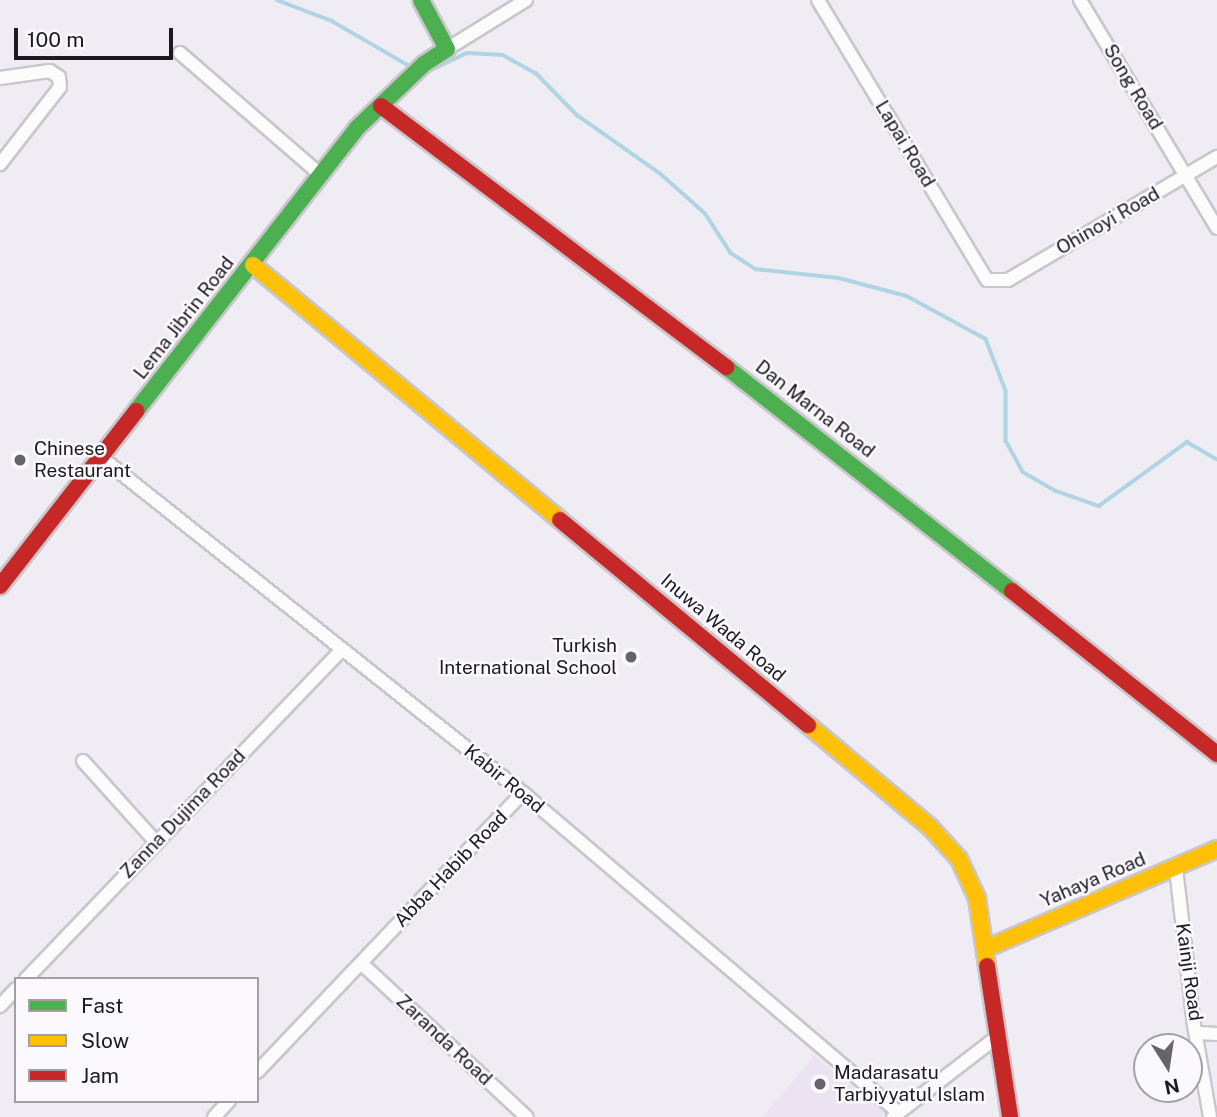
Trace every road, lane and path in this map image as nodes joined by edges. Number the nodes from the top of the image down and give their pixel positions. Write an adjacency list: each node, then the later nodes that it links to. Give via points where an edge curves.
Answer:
1 (421, 0): 5 (street)
2 (526, 0): 5 (street)
3 (818, 0): 15 (street, Lapai Road, via 987,280)
4 (1080, 0): 12 (street, Song Road)
5 (447, 49): 8 (street, Lema Jibrin Road, via 424,64)
6 (180, 53): 11 (street)
7 (0, 78): 10 (street, via 50,71 60,77 60,86)
8 (381, 106): 11 (street, Lema Jibrin Road, via 357,128); 19 (street, Dan Marna Road, via 842,455)
9 (1217, 157): 12 (street, Ohinoyi Road)
10 (0, 164)
11 (321, 175): 14 (street, Lema Jibrin Road)
12 (1187, 175): 13 (street, Song Road); 15 (street, Ohinoyi Road)
13 (1217, 229)
14 (253, 265): 16 (street, Lema Jibrin Road); 25 (street, Inuwa Wada Road, via 930,827 959,859 977,898)
15 (997, 282)
16 (102, 458): 17 (street, Lema Jibrin Road); 18 (street, Kabir Road)
17 (0, 586)
18 (341, 650): 21 (street, Kabir Road); 22 (street, Zanna Dujima Road)
19 (1217, 754)
20 (83, 761): 22 (street)
21 (523, 793): 26 (street, Abba Habib Road); 30 (street, Abba Habib Road); 36 (street, Kabir Road)
22 (156, 842): 27 (street, Zanna Dujima Road)
23 (1217, 849): 24 (street, Yahaya Road)
24 (1176, 868): 25 (street, Yahaya Road); 31 (street, Kainji Road, via 1194,1025)
25 (985, 948): 32 (street, Inuwa Wada Road)
26 (361, 963): 34 (street, Abba Habib Road); 38 (street, Zaranda Road)
27 (28, 977)
28 (14, 991): 29 (street)
29 (0, 1006)
30 (788, 1014)
31 (1199, 1033)
32 (999, 1036): 36 (street); 39 (street, Inuwa Wada Road)
33 (1203, 1064): 40 (street, Kainji Road)
34 (259, 1070)
35 (227, 1103): 37 (street)
36 (896, 1114)
37 (214, 1117)
38 (527, 1117)
39 (1010, 1117)
40 (1210, 1117)

